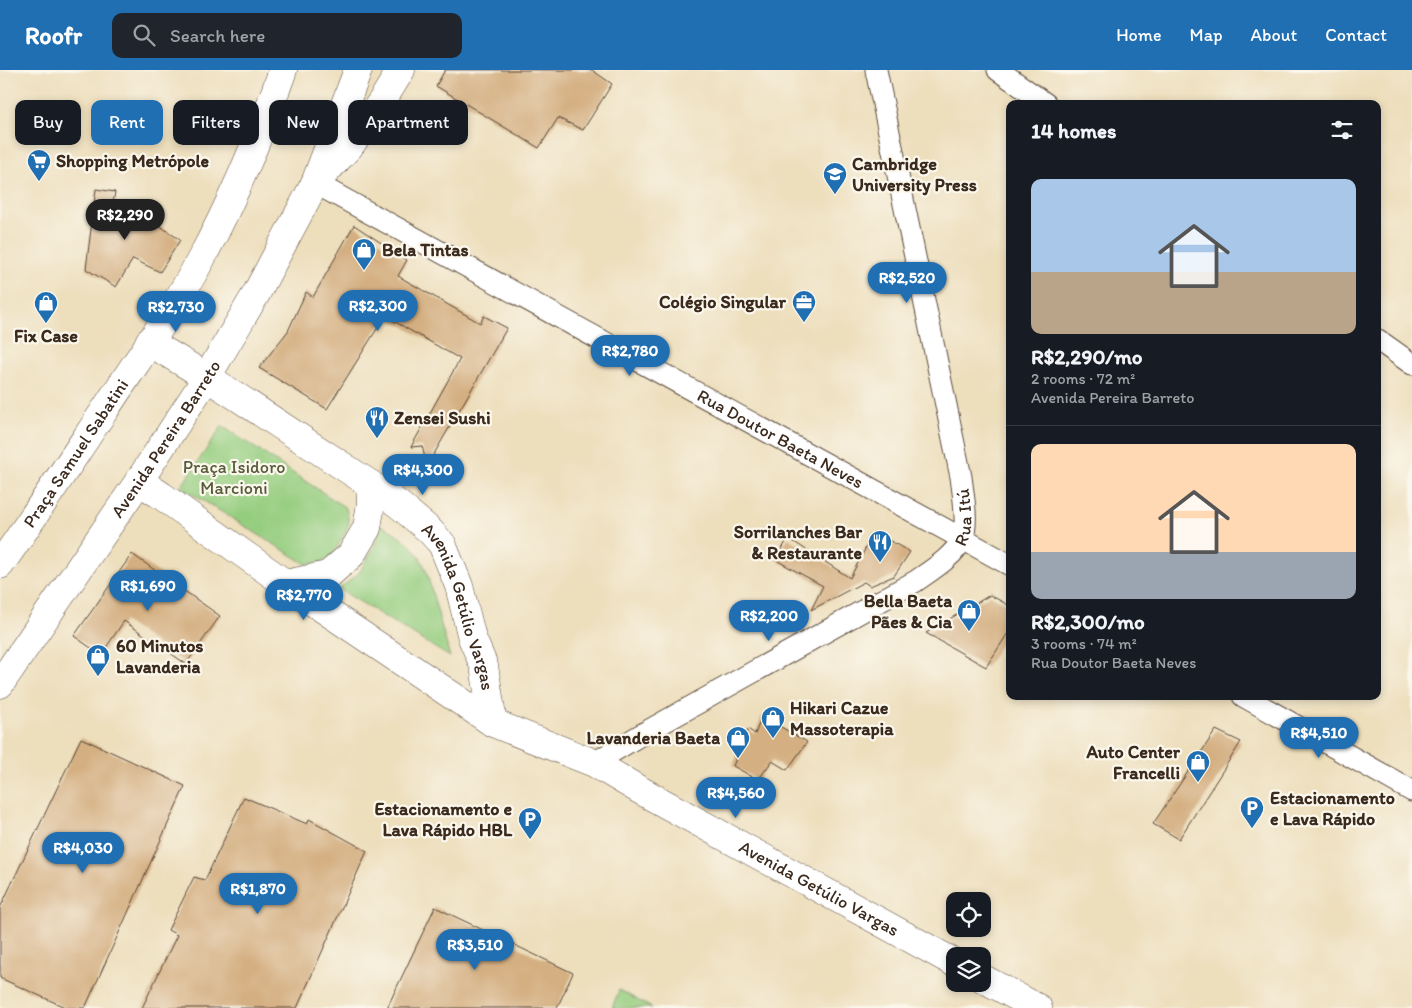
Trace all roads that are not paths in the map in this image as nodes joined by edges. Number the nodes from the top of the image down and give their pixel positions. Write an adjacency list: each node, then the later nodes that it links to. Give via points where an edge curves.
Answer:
1 (283, 70): 8 (street, via 228,206 200,262)
2 (358, 70): 7 (street, Avenida Pereira Barreto)
3 (401, 70): 7 (street, via 349,147)
4 (876, 70): 14 (street, Rua Itú, via 962,477)
5 (998, 70): 6 (street)
6 (1040, 100)
7 (315, 183): 11 (street, Avenida Pereira Barreto); 14 (street, Rua Doutor Baeta Neves)
8 (149, 342): 11 (street, Avenida Getúlio Vargas); 15 (street, Praça Samuel Sabatini)
9 (1381, 342): 10 (street)
10 (1412, 364)
11 (207, 377): 12 (street, Avenida Pereira Barreto); 13 (street, Avenida Getúlio Vargas)
12 (139, 481): 17 (street, Avenida Getúlio Vargas); 18 (street, Avenida Pereira Barreto)
13 (370, 484): 17 (street, via 367,528 351,555 328,575); 20 (street, Avenida Getúlio Vargas, via 418,519 442,544 484,666)
14 (963, 539): 16 (street, Rua Doutor Baeta Neves); 21 (street, Rua Itú, via 956,550 916,581)
15 (0, 564)
16 (1006, 564)
17 (286, 584): 20 (street, Avenida Getúlio Vargas)
18 (0, 684)
19 (1250, 700): 22 (street)
20 (493, 723): 21 (street, Avenida Getúlio Vargas)
21 (594, 763): 23 (street, Avenida Getúlio Vargas)
22 (1412, 791)
23 (946, 958)
24 (991, 983): 25 (street)
25 (1038, 1008)

